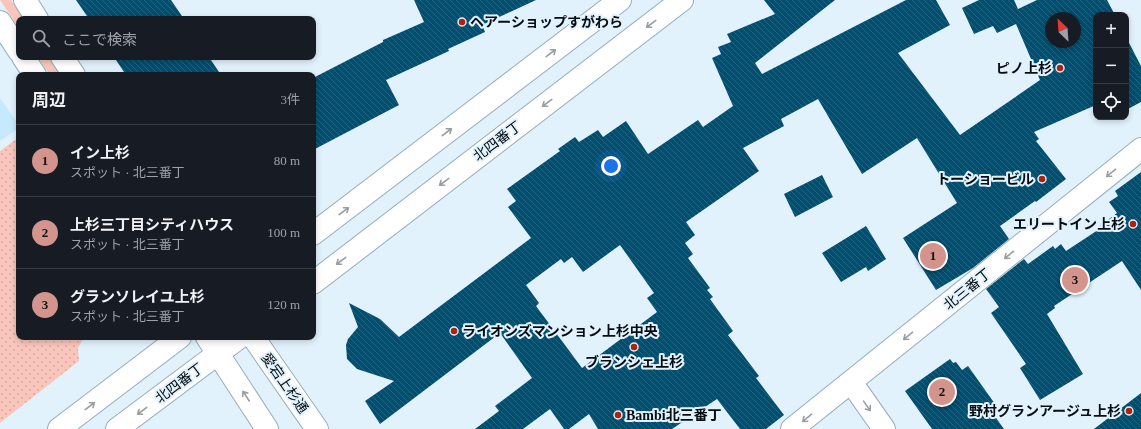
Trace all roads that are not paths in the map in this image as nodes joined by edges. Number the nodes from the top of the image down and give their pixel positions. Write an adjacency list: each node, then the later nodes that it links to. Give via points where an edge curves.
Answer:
1 (25, 0): 4 (street)
2 (620, 0): 12 (street, one-way to 2)
3 (682, 0): 13 (street, 北四番丁, one-way to 13)
4 (35, 16)
5 (0, 22): 6 (street)
6 (16, 46)
7 (25, 60): 9 (street)
8 (64, 60): 10 (street)
9 (33, 72)
10 (72, 72)
11 (1141, 149): 18 (street, 北三番丁, one-way to 18)
12 (316, 232)
13 (316, 281)
14 (176, 340): 19 (street, one-way to 14)
15 (230, 340): 17 (street, 北四番丁)
16 (255, 340): 22 (street, 愛宕上杉通)
17 (213, 345): 20 (street, 北四番丁, one-way to 20); 21 (street, one-way to 17)
18 (851, 382): 23 (street, 北三番丁, one-way to 23); 24 (street, one-way to 24)
19 (59, 429)
20 (117, 429)
21 (267, 429)
22 (317, 429)
23 (792, 429)
24 (884, 429)

